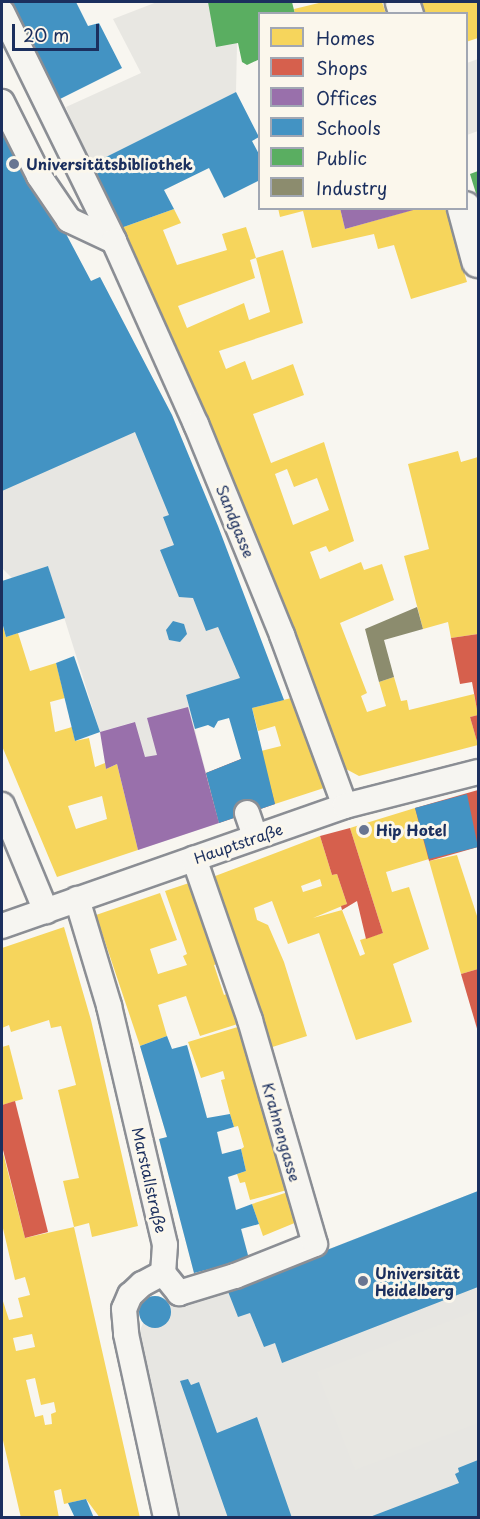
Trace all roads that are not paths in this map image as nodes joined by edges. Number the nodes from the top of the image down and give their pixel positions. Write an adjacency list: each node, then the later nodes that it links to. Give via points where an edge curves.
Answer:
1 (2, 12): 4 (street, Sandgasse)
2 (2, 102): 4 (street, via 39,176 69,220)
3 (465, 210): 5 (street)
4 (114, 241): 8 (street, Sandgasse, via 196,424 282,635)
5 (478, 260)
6 (478, 772): 8 (street, Hauptstraße, via 454,788)
7 (2, 805): 13 (street)
8 (345, 806): 10 (street, Hauptstraße)
9 (247, 813): 10 (street)
10 (255, 836): 11 (street, Hauptstraße)
11 (194, 858): 12 (street, Hauptstraße); 15 (street, Krahnengasse, via 250,1020 315,1244 179,1293)
12 (77, 899): 13 (street, Hauptstraße); 15 (street, Marstallstraße, via 110,1006 165,1245)
13 (46, 912): 14 (street, Hauptstraße)
14 (2, 926)
15 (163, 1272): 16 (street, via 142,1284 124,1309)
16 (166, 1518)

